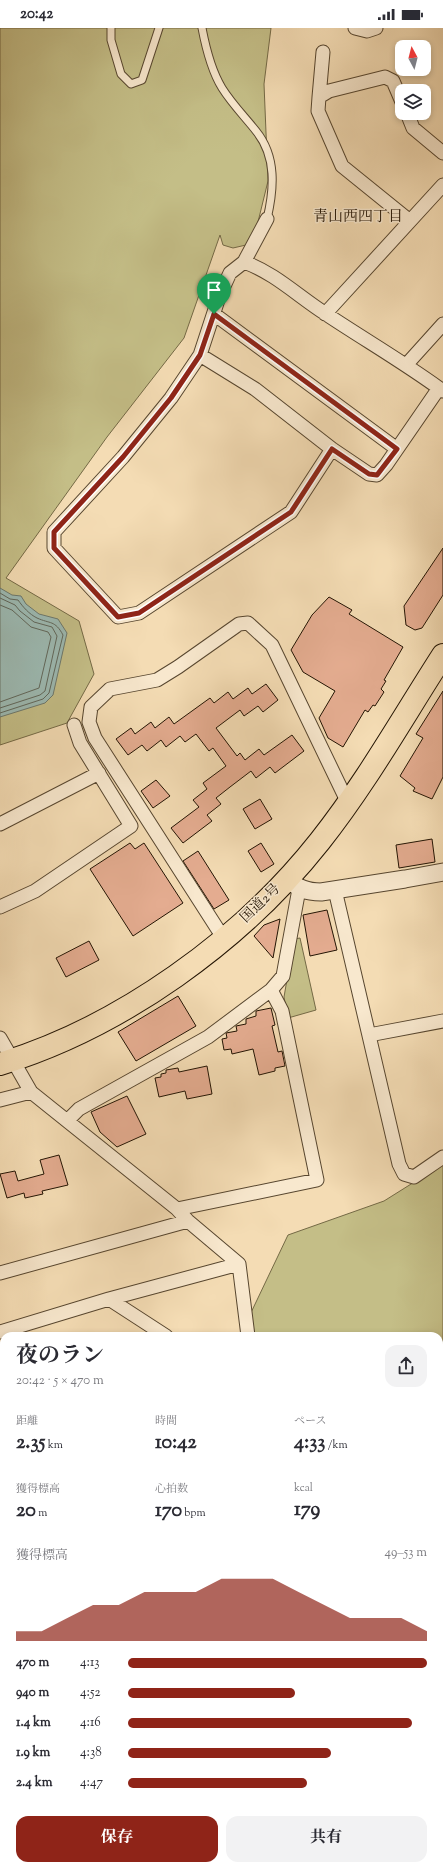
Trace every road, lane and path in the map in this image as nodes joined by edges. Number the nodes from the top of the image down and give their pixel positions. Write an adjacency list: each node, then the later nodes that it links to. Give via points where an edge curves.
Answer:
1 (111, 28): 2 (lane, via 111,40 121,74 131,84 142,80)
2 (158, 28)
3 (202, 28): 12 (lane, via 211,65 221,88 258,133 265,147 272,169 273,192)
4 (355, 28): 5 (street, via 368,31)
5 (376, 28)
6 (323, 52): 8 (street)
7 (395, 86): 8 (street, via 393,81 385,77 329,91)
8 (319, 97): 13 (street, via 318,111 342,166)
9 (410, 120): 10 (street, via 413,128)
10 (443, 153)
11 (443, 185): 13 (street)
12 (267, 219): 14 (street)
13 (410, 221): 16 (street)
14 (244, 262): 15 (street, via 230,273); 16 (street, via 262,268)
15 (214, 314): 18 (street); 22 (street)
16 (325, 314): 19 (street)
17 (443, 324): 19 (street)
18 (200, 355): 21 (street, via 255,389); 21 (street, via 171,398 123,457 54,532 54,548 118,617 139,613 291,512)
19 (407, 364): 20 (street)
20 (441, 390): 22 (street)
21 (332, 449): 22 (street, via 369,474 377,475)
22 (397, 449)
23 (443, 655): 26 (highway, 国道2号)
24 (74, 725): 25 (street, via 80,743)
25 (99, 773): 27 (street); 31 (street, via 132,826 35,891)
26 (348, 804): 29 (highway, 国道2号, via 319,842); 32 (street, via 272,644 248,623 239,624 157,680 110,689 91,707 89,722 95,738)
27 (0, 824)
28 (443, 872): 30 (street)
29 (293, 884): 30 (street, via 313,892); 32 (highway, 国道2号, via 256,910); 33 (street, via 283,976)
30 (335, 890): 35 (street)
31 (0, 907)
32 (224, 939): 37 (highway, 国道2号, via 171,979 119,1011 42,1049)
33 (271, 990): 40 (street, via 208,1037 79,1109); 42 (street, via 282,1011 317,1180)
34 (443, 1021): 35 (street)
35 (369, 1035): 41 (street, via 399,1164 404,1174 414,1177)
36 (0, 1038): 37 (street)
37 (6, 1062): 38 (street)
38 (31, 1092): 39 (street); 40 (street)
39 (0, 1100)
40 (68, 1120): 42 (street)
41 (443, 1157)
42 (177, 1209): 43 (street)
43 (188, 1221): 44 (street); 45 (street)
44 (239, 1264): 46 (street); 49 (street)
45 (0, 1273)
46 (109, 1299): 47 (street); 48 (street)
47 (0, 1332)
48 (160, 1332)
49 (248, 1332)

